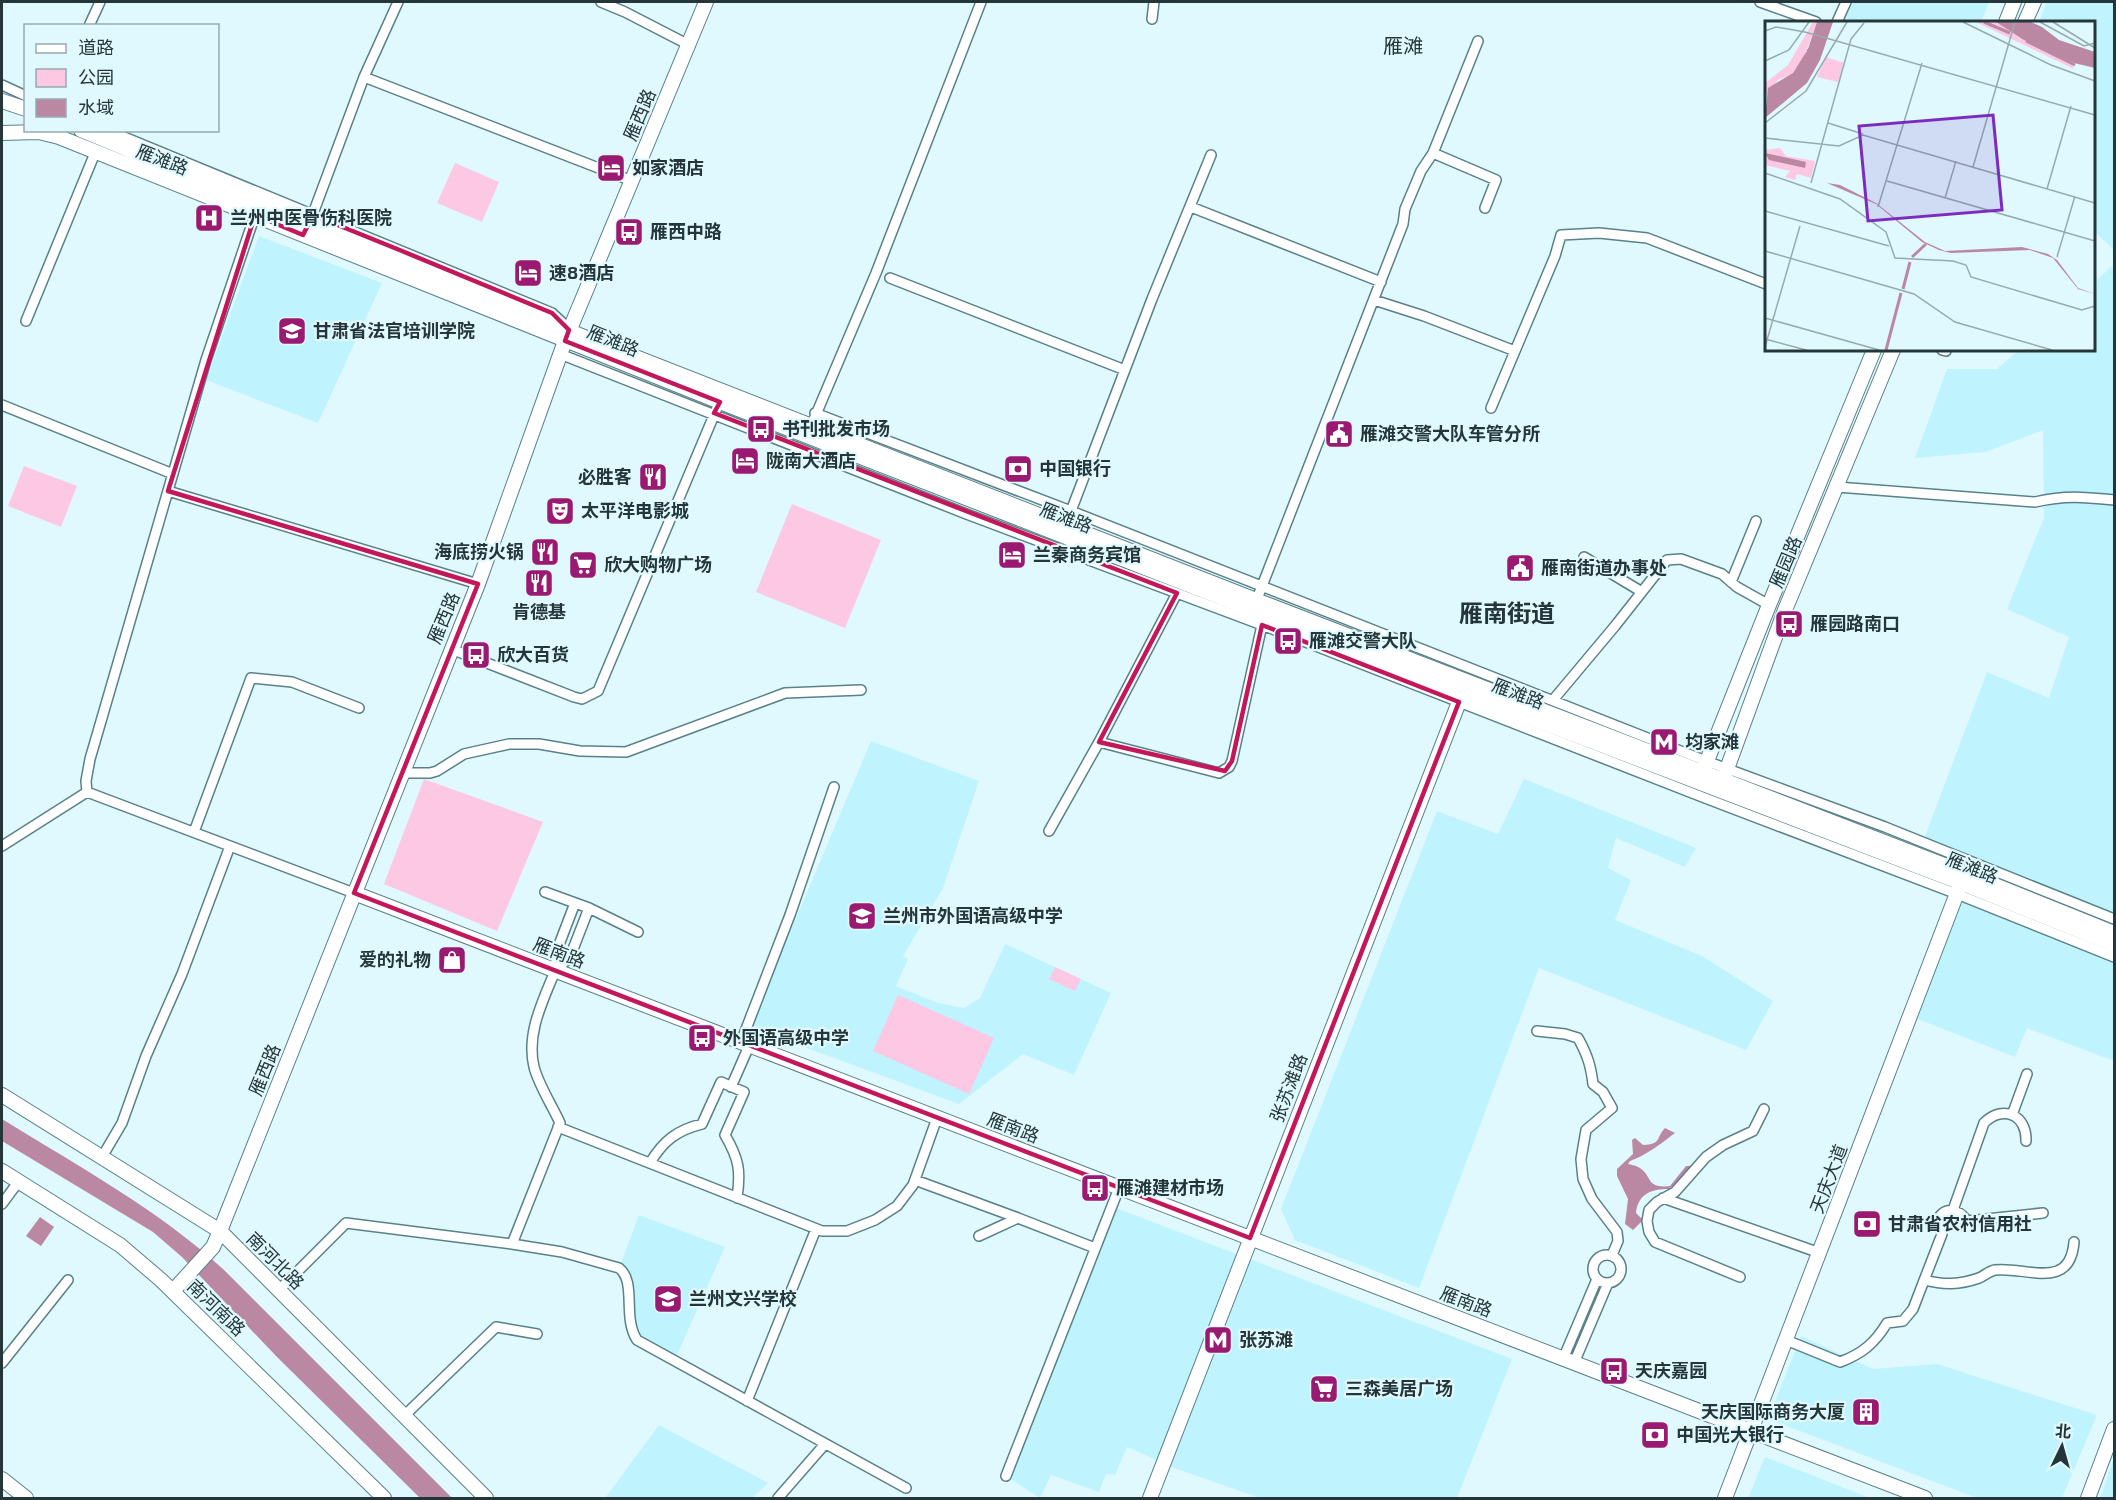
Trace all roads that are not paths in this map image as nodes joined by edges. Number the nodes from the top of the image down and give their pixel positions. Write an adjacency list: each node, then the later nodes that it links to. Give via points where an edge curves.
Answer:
1 (100, 2): 16 (street)
2 (398, 2): 19 (street)
3 (601, 2): 18 (street)
4 (706, 2): 18 (main road, 雁西路)
5 (981, 2): 49 (street, via 876,273)
6 (1154, 2): 11 (street)
7 (1760, 2): 12 (street)
8 (1846, 2): 13 (street)
9 (2014, 2): 14 (main road)
10 (2034, 2): 15 (main road)
11 (1152, 19)
12 (1813, 21)
13 (1837, 21)
14 (2006, 21)
15 (2025, 21)
16 (90, 24)
17 (1478, 41): 29 (street)
18 (689, 45): 31 (main road, 雁西路)
19 (364, 77): 31 (street); 35 (street)
20 (2, 85): 21 (street)
21 (24, 95)
22 (2, 101): 23 (main road)
23 (24, 108)
24 (39, 132): 27 (main road, 雁滩路); 28 (main road, 雁滩路)
25 (86, 132): 35 (main road, 雁滩路)
26 (111, 132): 35 (street)
27 (2, 133)
28 (95, 153): 34 (main road, 雁滩路); 40 (street)
29 (1433, 153): 33 (street, via 1496,180); 37 (street, via 1405,209)
30 (1211, 155): 32 (street)
31 (632, 181): 41 (main road, 雁西路)
32 (1191, 207): 37 (street); 45 (street)
33 (1485, 208)
34 (255, 215): 35 (main road, 雁滩路); 50 (street)
35 (308, 225): 41 (main road, 雁滩路, via 528,315)
36 (890, 278): 45 (street)
37 (1381, 282): 39 (street)
38 (1765, 283): 42 (street, via 1647,238 1599,233 1561,235)
39 (1374, 300): 42 (street); 61 (street)
40 (26, 321)
41 (564, 342): 47 (main road, 雁滩路); 49 (main road, 雁滩路); 60 (main road, 雁西路)
42 (1515, 351): 48 (street)
43 (1874, 351): 65 (main road, 雁园路)
44 (1893, 351): 51 (main road, 雁园路)
45 (1125, 370): 54 (street)
46 (2, 405): 50 (street)
47 (717, 408): 49 (main road, 雁滩路); 63 (street, 雁滩路, via 969,515); 67 (street, via 598,691 582,699 574,697)
48 (1491, 408)
49 (811, 425): 54 (street, 雁滩路); 57 (main road, 雁滩路); 64 (main road, 雁滩路)
50 (173, 474): 52 (street)
51 (1837, 487): 53 (street, via 2035,502 2075,496); 76 (main road, 雁园路, via 1785,610)
52 (168, 491): 60 (street); 78 (street, via 90,759)
53 (2115, 500)
54 (1071, 511): 55 (street, 雁滩路)
55 (1096, 521): 57 (street); 61 (street, 雁滩路)
56 (1756, 521): 59 (street)
57 (1091, 535): 64 (main road, 雁滩路)
58 (1584, 557): 62 (street)
59 (1731, 582): 62 (street, via 1722,573 1681,559 1667,560); 65 (street)
60 (478, 584): 67 (main road, 雁西路)
61 (1263, 586): 64 (street); 68 (street, 雁滩路)
62 (1642, 592): 71 (street)
63 (1177, 593): 66 (street, 雁滩路); 73 (street)
64 (1254, 605): 70 (main road, 雁滩路)
65 (1769, 605): 75 (main road, 雁园路)
66 (1262, 625): 70 (street, 雁滩路); 73 (street, via 1232,761 1225,771 1219,773)
67 (451, 649): 74 (main road, 雁西路)
68 (1471, 668): 70 (street); 71 (street, 雁滩路)
69 (861, 690): 74 (street, via 785,693 626,752 509,744 464,754 430,773)
70 (1463, 692): 75 (main road, 雁滩路); 75 (street, 雁滩路); 119 (main road, 张苏滩路)
71 (1553, 700): 75 (street, 雁滩路)
72 (359, 708): 80 (street, via 292,682 251,678)
73 (1100, 742): 79 (street)
74 (402, 773): 85 (main road, 雁西路)
75 (1700, 777): 76 (main road, 雁滩路); 76 (street, 雁滩路); 83 (street, 雁滩路)
76 (1724, 780): 83 (main road, 雁滩路); 88 (street, 雁滩路, via 1884,827)
77 (834, 786): 95 (street)
78 (87, 792): 80 (street, 雁南路); 81 (street)
79 (1049, 831)
80 (194, 832): 82 (street, 雁南路)
81 (2, 846)
82 (230, 846): 85 (street, 雁南路); 104 (street, via 122,1124)
83 (1961, 883): 90 (main road, 雁滩路); 91 (main road, 雁滩路); 92 (street, 雁滩路); 123 (main road, 天庆大道)
84 (544, 892): 86 (street)
85 (354, 893): 93 (main road, 雁南路); 117 (main road, 雁西路)
86 (575, 903): 87 (street); 93 (street, via 557,950)
87 (589, 908): 89 (street); 93 (street, via 570,957)
88 (2115, 919)
89 (638, 932)
90 (2115, 933)
91 (2115, 945)
92 (2115, 957)
93 (555, 971): 95 (main road, 雁南路); 102 (street, via 533,1030 532,1050 534,1069 560,1123)
94 (1537, 1030): 124 (street, via 1578,1038 1591,1066 1593,1084 1612,1108 1586,1130 1581,1159 1583,1179 1592,1199 1617,1232)
95 (745, 1044): 97 (street); 101 (main road, 雁南路)
96 (2027, 1074): 100 (street)
97 (732, 1087): 105 (street, via 721,1082 702,1124 671,1136); 110 (street, via 744,1092 725,1135 736,1154 740,1176)
98 (2, 1095): 104 (main road, 南河北路)
99 (1764, 1109): 111 (street, via 1753,1131 1723,1145 1675,1192)
100 (2012, 1115): 103 (street, via 2024,1126); 113 (street, via 1996,1114 1984,1123)
101 (937, 1118): 107 (street); 109 (main road, 雁南路)
102 (558, 1127): 105 (street); 121 (street)
103 (2026, 1142)
104 (102, 1157): 117 (main road, 南河北路)
105 (650, 1163): 110 (street)
106 (2, 1171): 108 (main road, 南河南路)
107 (915, 1180): 115 (street); 116 (street, via 897,1206 875,1220 847,1231)
108 (19, 1182): 112 (street); 131 (main road, 南河南路, via 120,1245)
109 (1119, 1188): 119 (main road, 雁南路); 122 (street)
110 (737, 1198): 116 (street)
111 (1663, 1198): 123 (street); 125 (street, via 1649,1210 1647,1221 1655,1242)
112 (2, 1204)
113 (1953, 1210): 114 (street, via 1967,1221); 128 (street, via 1938,1218 1942,1234)
114 (2043, 1213)
115 (1018, 1218): 118 (street); 122 (street)
116 (816, 1228): 136 (street)
117 (220, 1231): 130 (main road, 南河北路); 131 (main road, 雁西路, via 213,1247)
118 (979, 1236)
119 (1250, 1239): 134 (main road, 雁南路); 148 (main road, 张苏滩路)
120 (2074, 1242): 128 (street, via 2070,1259 2048,1274 1994,1270 1981,1277 1942,1285)
121 (512, 1244): 130 (street, via 346,1223); 136 (street, via 562,1252 619,1268 626,1273 629,1321 637,1340)
122 (1095, 1248): 141 (street)
123 (1820, 1253): 133 (main road, 天庆大道)
124 (1612, 1255): 126 (street, via 1601,1256 1594,1264); 129 (street, via 1622,1268 1618,1279)
125 (1740, 1277)
126 (1597, 1279): 129 (street); 134 (street)
127 (68, 1280): 135 (street)
128 (1924, 1280): 133 (street, via 1909,1316 1887,1323 1869,1348 1855,1357 1840,1362)
129 (1608, 1283): 134 (street)
130 (279, 1290): 137 (main road, 南河北路)
131 (173, 1291): 145 (main road, 南河南路)
132 (537, 1334): 137 (street, via 496,1327)
133 (1786, 1340): 139 (main road, 天庆大道)
134 (1568, 1361): 139 (main road, 雁南路)
135 (2, 1363)
136 (747, 1401): 140 (street)
137 (404, 1416): 146 (main road, 南河北路)
138 (2115, 1429): 151 (main road)
139 (1751, 1432): 149 (main road, 天庆大道); 150 (main road, 雁南路)
140 (825, 1444): 143 (street); 147 (street)
141 (1006, 1476)
142 (2, 1479): 144 (main road)
143 (906, 1488)
144 (26, 1498)
145 (384, 1498)
146 (486, 1498)
147 (778, 1498)
148 (1150, 1498)
149 (1725, 1498)
150 (1925, 1498)
151 (2088, 1498)

